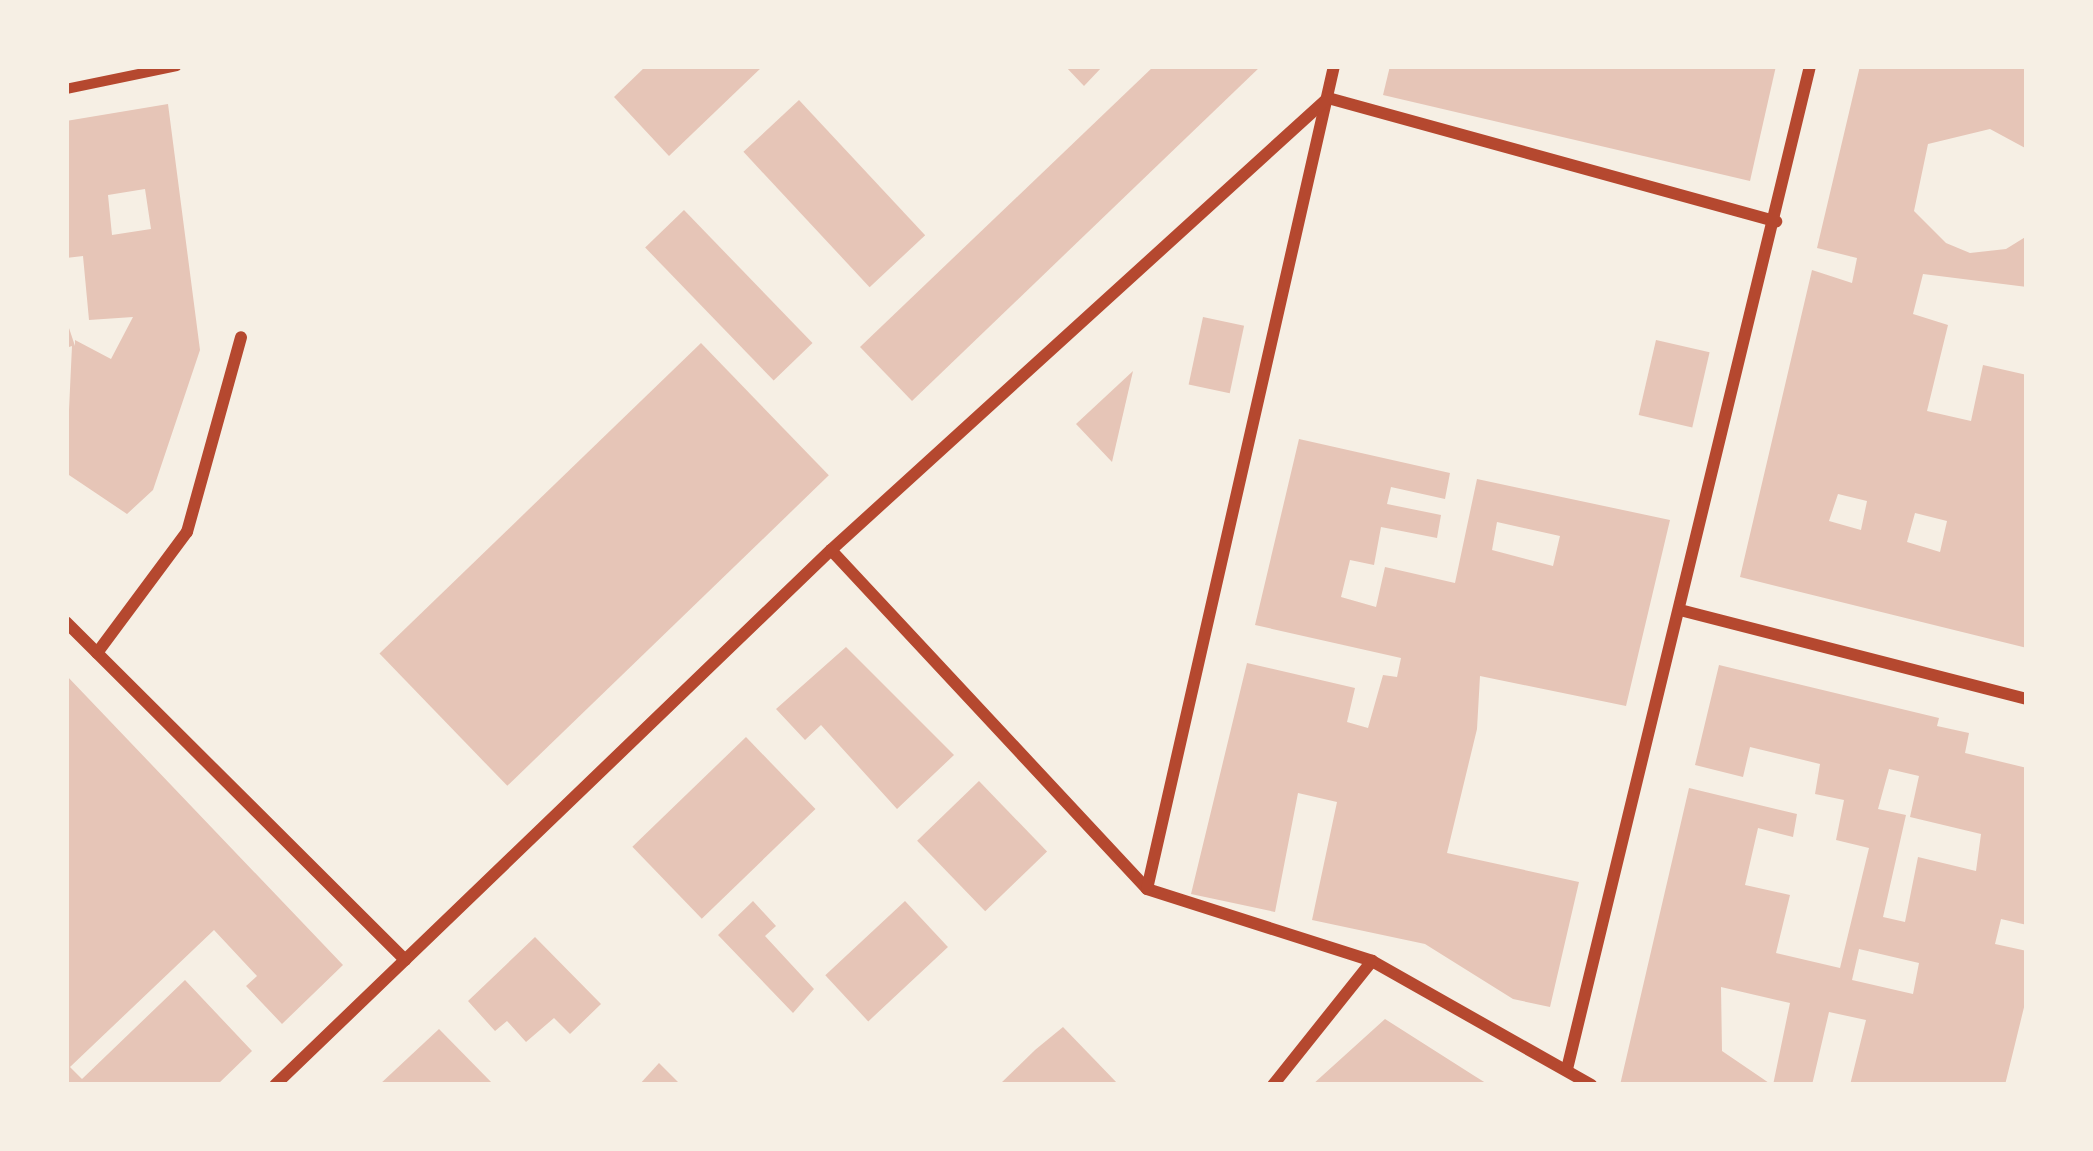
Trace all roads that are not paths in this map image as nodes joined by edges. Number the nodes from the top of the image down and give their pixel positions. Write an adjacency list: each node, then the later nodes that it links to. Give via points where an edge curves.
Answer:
1 (1334, 66): 5 (street)
2 (1810, 66): 6 (street)
3 (177, 67): 4 (street)
4 (66, 89)
5 (1328, 98): 6 (street); 8 (street); 13 (street)
6 (1776, 221): 9 (street)
7 (241, 337): 11 (street, via 187,532)
8 (831, 550): 13 (street); 14 (street)
9 (1680, 610): 12 (street); 16 (street)
10 (66, 622): 11 (street)
11 (97, 653): 14 (street)
12 (2027, 699)
13 (1147, 890): 15 (street)
14 (406, 960): 17 (street)
15 (1372, 961): 16 (street); 18 (street)
16 (1567, 1069): 19 (street)
17 (275, 1085)
18 (1273, 1085)
19 (1591, 1085)

